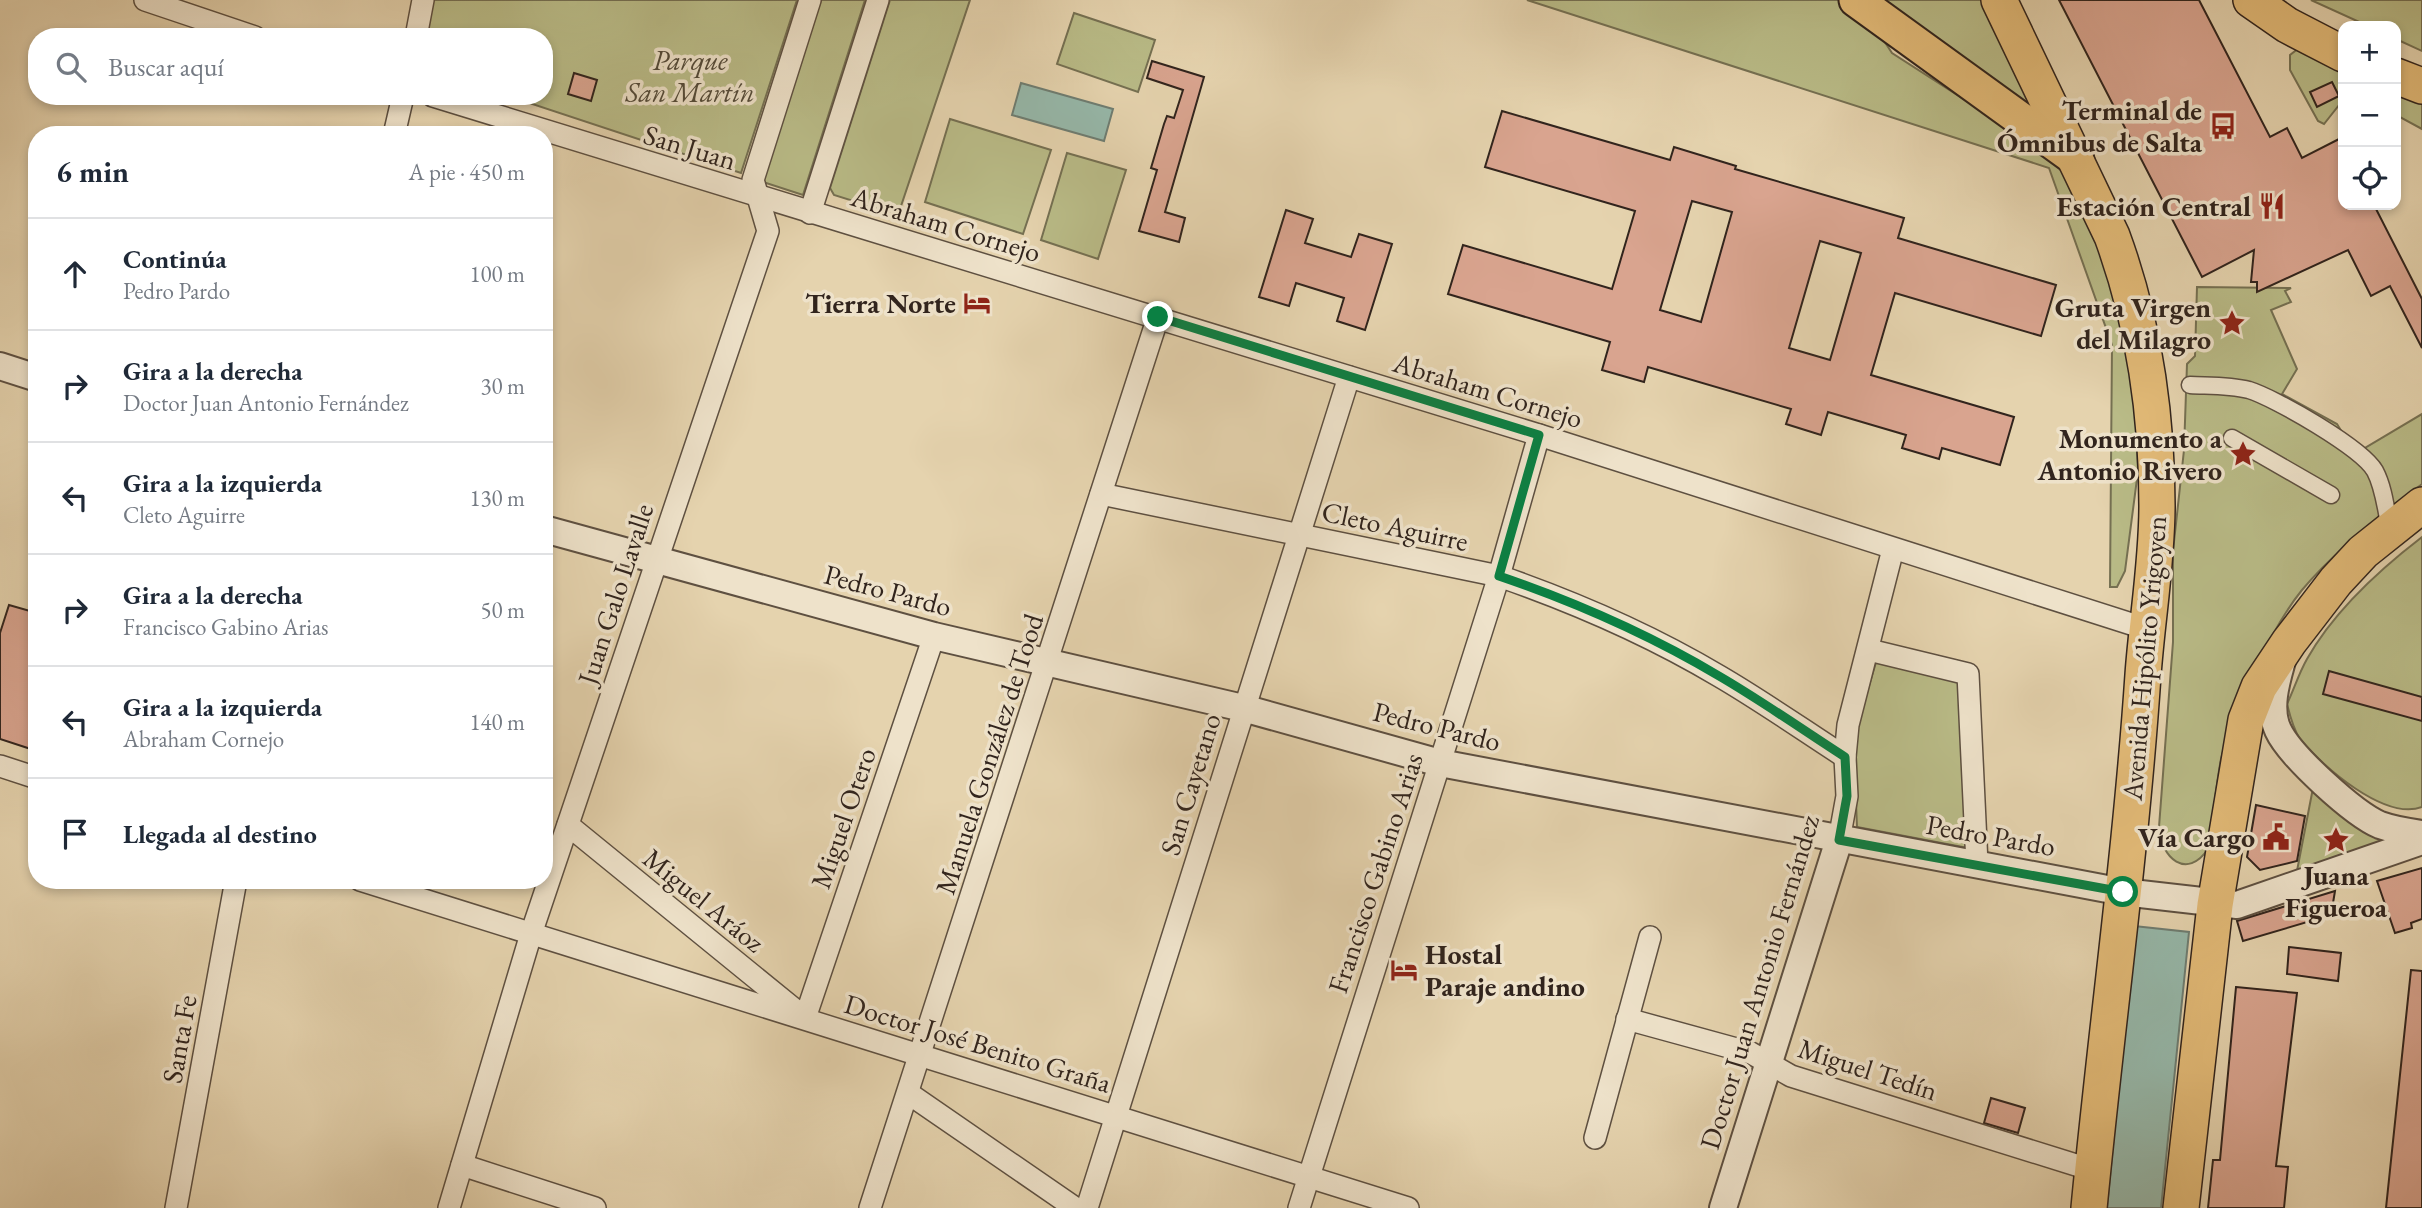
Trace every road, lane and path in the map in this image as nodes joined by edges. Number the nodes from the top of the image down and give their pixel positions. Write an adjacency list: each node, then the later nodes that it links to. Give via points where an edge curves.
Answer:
1 (145, 0): 8 (street)
2 (424, 0): 9 (street)
3 (810, 0): 19 (street, Juan Galo Lavalle, via 753,180)
4 (878, 0): 20 (street)
5 (1856, 0): 18 (main road)
6 (1999, 0): 18 (highway, Avenida Hipólito Yrigoyen)
7 (2258, 2): 10 (highway)
8 (228, 28)
9 (418, 28)
10 (2338, 51)
11 (2401, 78): 12 (highway)
12 (2422, 86)
13 (401, 105): 15 (street)
14 (462, 105): 16 (street, San Juan)
15 (396, 126)
16 (530, 126)
17 (553, 133): 19 (street, San Juan)
18 (2077, 160): 37 (highway, Avenida Hipólito Yrigoyen, via 2126,275 2148,370 2157,507)
19 (758, 197): 20 (street, San Juan); 35 (street, Juan Galo Lavalle, via 768,230)
20 (810, 213): 21 (street, Abraham Cornejo)
21 (1158, 317): 24 (street, Abraham Cornejo); 28 (street, Manuela González de Tood)
22 (0, 366): 23 (street)
23 (28, 375)
24 (1349, 377): 26 (street, Abraham Cornejo); 33 (street, San Cayetano)
25 (2190, 385): 31 (street, via 2252,391 2352,448 2376,473)
26 (1539, 435): 34 (street, Abraham Cornejo); 36 (street, Francisco Gabino Arias)
27 (2232, 438): 29 (street)
28 (1101, 494): 33 (street, Cleto Aguirre); 41 (street, Manuela González de Tood)
29 (2331, 495)
30 (2422, 505): 31 (highway)
31 (2389, 529): 39 (highway, via 2336,581)
32 (553, 532): 35 (street, Pedro Pardo)
33 (1300, 535): 36 (street, Cleto Aguirre); 42 (street, San Cayetano)
34 (1894, 549): 37 (street, Abraham Cornejo); 40 (street, Doctor Juan Antonio Fernández)
35 (655, 559): 38 (street, Pedro Pardo); 47 (street, Juan Galo Lavalle)
36 (1499, 576): 43 (street, Cleto Aguirre, via 1550,594 1662,646); 44 (street, Francisco Gabino Arias)
37 (2147, 629): 56 (highway, Avenida Hipólito Yrigoyen)
38 (934, 636): 41 (street, Pedro Pardo); 60 (street, Miguel Otero)
39 (2288, 642): 48 (street, via 2274,698 2278,730 2317,776 2357,812 2398,831); 57 (highway, via 2259,687 2246,720)
40 (1869, 650): 43 (street, Doctor Juan Antonio Fernández, via 1848,725); 51 (street, via 1968,674)
41 (1049, 661): 42 (street, Pedro Pardo); 62 (street, Manuela González de Tood)
42 (1243, 708): 44 (street, Pedro Pardo); 65 (street, San Cayetano)
43 (1845, 757): 49 (street, Doctor Juan Antonio Fernández, via 1847,796)
44 (1440, 763): 49 (street, Pedro Pardo); 69 (street, Francisco Gabino Arias)
45 (0, 766): 46 (street)
46 (28, 775)
47 (568, 825): 52 (street, Juan Galo Lavalle); 60 (street, Miguel Aráoz)
48 (2422, 834)
49 (1839, 840): 51 (street, Pedro Pardo); 63 (street, Doctor Juan Antonio Fernández)
50 (2422, 841): 57 (street, Pedro Pardo, via 2254,901)
51 (1977, 864): 56 (street, Pedro Pardo)
52 (553, 869)
53 (234, 889): 70 (street, Santa Fe)
54 (388, 889): 58 (street, Doctor José Benito Graña)
55 (546, 889): 58 (street, Juan Galo Lavalle)
56 (2123, 892): 57 (street, Pedro Pardo); 68 (highway, Avenida Hipólito Yrigoyen)
57 (2215, 905): 80 (highway)
58 (531, 934): 60 (street, Doctor José Benito Graña); 67 (street, Juan Galo Lavalle)
59 (1650, 937): 61 (street)
60 (805, 1018): 62 (street, Doctor José Benito Graña)
61 (1627, 1018): 63 (street, Miguel Tedín, via 1751,1053); 66 (street)
62 (921, 1055): 64 (street, Manuela González de Tood); 65 (street, Doctor José Benito Graña)
63 (1768, 1063): 68 (street, Miguel Tedín, via 1791,1076); 78 (street, Doctor Juan Antonio Fernández)
64 (908, 1093): 73 (street, Manuela González de Tood); 74 (street)
65 (1117, 1116): 69 (street, Doctor José Benito Graña); 75 (street, San Cayetano)
66 (1595, 1138)
67 (462, 1165): 71 (street, Juan Galo Lavalle); 72 (street)
68 (2092, 1170): 79 (highway, Avenida Hipólito Yrigoyen)
69 (1308, 1177): 76 (street, Francisco Gabino Arias); 77 (street, Doctor José Benito Graña)
70 (176, 1208)
71 (449, 1208)
72 (595, 1208)
73 (870, 1208)
74 (1075, 1208)
75 (1087, 1208)
76 (1299, 1208)
77 (1408, 1208)
78 (1723, 1208)
79 (2089, 1208)
80 (2181, 1208)

